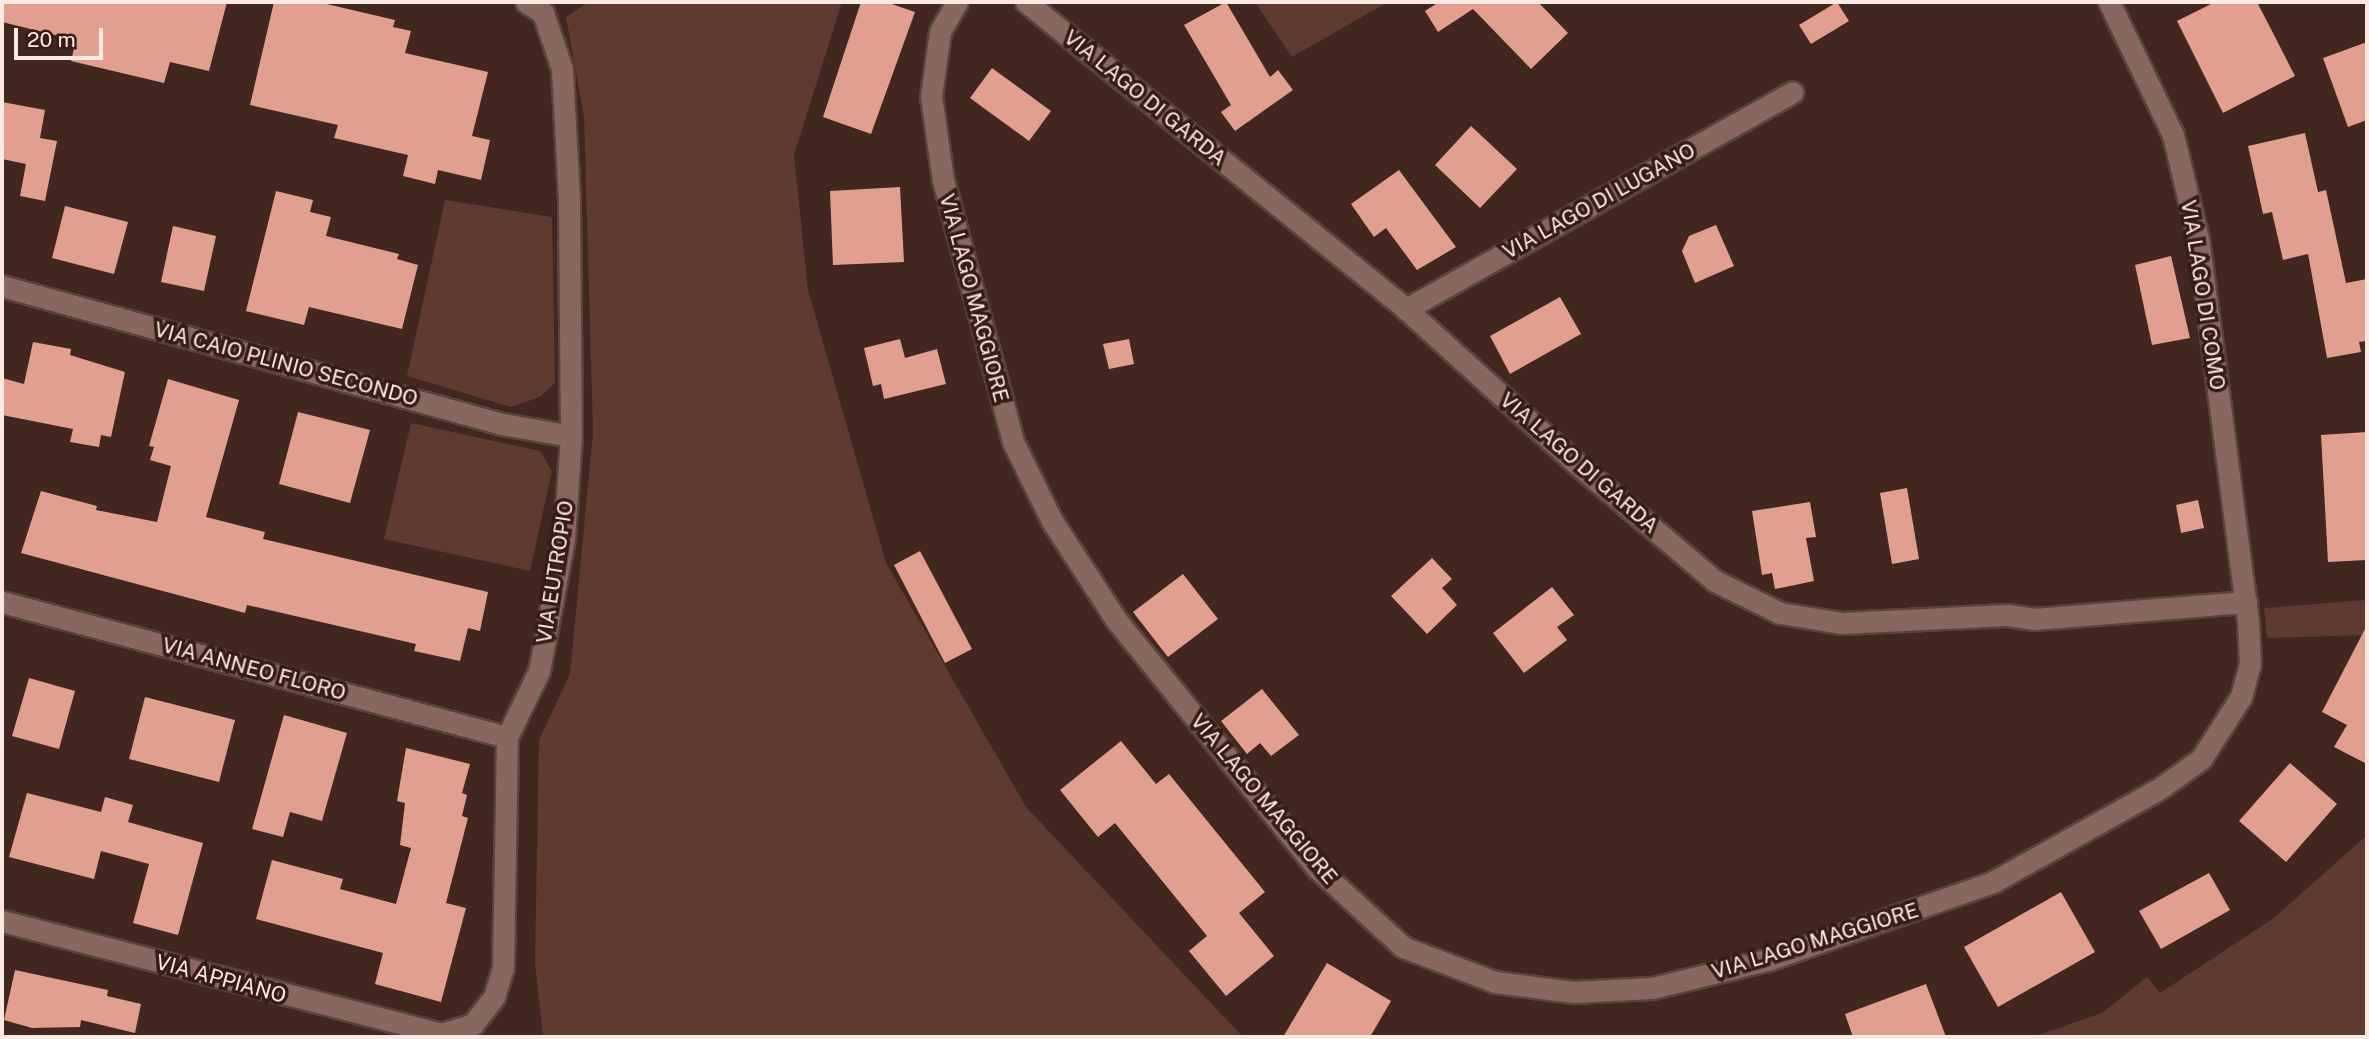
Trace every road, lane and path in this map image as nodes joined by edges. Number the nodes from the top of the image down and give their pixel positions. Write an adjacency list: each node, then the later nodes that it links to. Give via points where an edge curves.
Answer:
1 (526, 2): 8 (street, VIA EUTROPIO, via 542,13 562,69 569,199)
2 (957, 2): 10 (street, VIA LAGO MAGGIORE, via 940,32 931,96 943,180 1013,442 1052,522 1117,621 1318,869 1403,947 1495,982 1573,992 1651,988 1771,959 1993,882 2159,789 2202,759 2241,697 2250,664)
3 (1026, 2): 7 (street, VIA LAGO DI GARDA)
4 (2109, 2): 10 (street, VIA LAGO DI COMO, via 2172,135 2198,239)
5 (1792, 92): 7 (street, VIA LAGO DI LUGANO)
6 (2, 286): 8 (street, VIA CAIO PLINIO SECONDO, via 502,424)
7 (1406, 309): 10 (street, VIA LAGO DI GARDA, via 1714,580 1780,613 1842,623 2007,615 2034,619)
8 (571, 436): 11 (street, VIA EUTROPIO, via 564,539 539,671)
9 (2, 602): 11 (street, VIA ANNEO FLORO)
10 (2246, 602)
11 (507, 737): 13 (street, VIA EUTROPIO, via 503,968)
12 (2, 921): 14 (street, VIA APPIANO)
13 (477, 1030): 14 (street, VIA EUTROPIO)
14 (441, 1034)

